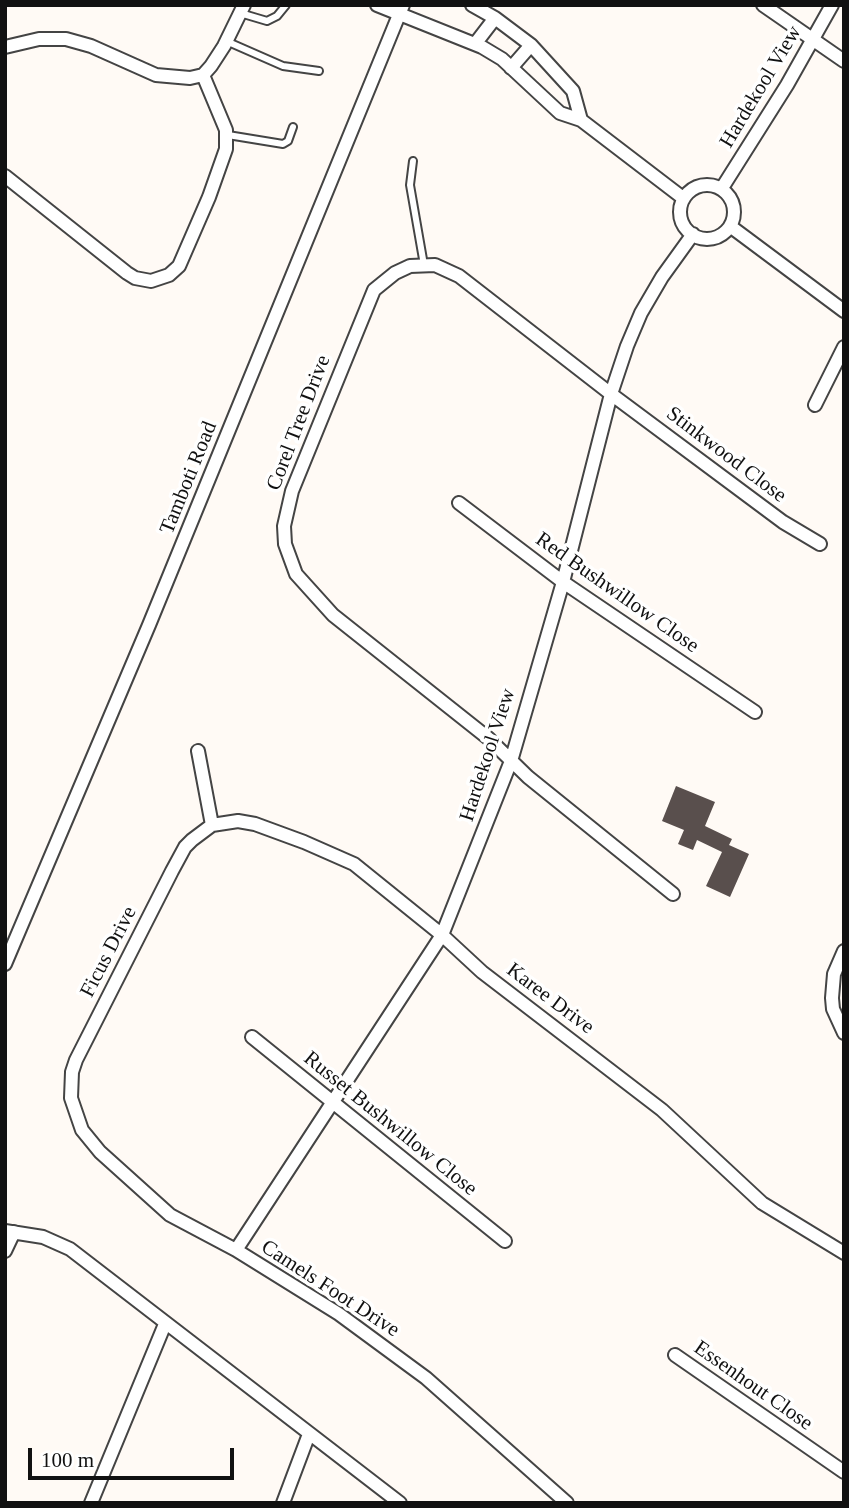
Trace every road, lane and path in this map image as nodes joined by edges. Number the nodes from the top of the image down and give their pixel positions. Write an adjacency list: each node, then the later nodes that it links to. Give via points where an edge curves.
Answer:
1 (286, 5): 6 (lane, via 267,21)
2 (377, 5): 7 (street)
3 (472, 5): 8 (street)
4 (763, 5): 10 (street)
5 (832, 5): 10 (street, Hardekool View)
6 (242, 9): 9 (street)
7 (401, 10): 11 (street); 42 (street, Tamboti Road)
8 (495, 18): 11 (street); 12 (street)
9 (226, 41): 16 (lane, via 283,66); 17 (street)
10 (812, 41): 14 (street); 23 (street, Hardekool View)
11 (475, 44): 15 (street)
12 (531, 45): 15 (street); 18 (street, via 573,91)
13 (5, 47): 17 (street, via 38,39 66,39 156,75)
14 (844, 61)
15 (511, 68): 18 (street, via 560,113)
16 (319, 71)
17 (203, 75): 20 (street)
18 (581, 120): 24 (street)
19 (293, 127): 20 (lane, via 282,144)
20 (228, 135): 22 (street, via 219,171 179,265 169,275 151,281 127,273)
21 (413, 161): 27 (lane, via 410,185)
22 (5, 176)
23 (722, 188): 24 (street, via 705,184); 25 (street, via 733,202)
24 (683, 198): 26 (street, via 680,216)
25 (730, 226): 26 (street, via 714,238); 28 (street)
26 (692, 234): 30 (street, Hardekool View, via 641,313)
27 (424, 265): 30 (street, via 459,276); 37 (street, Corel Tree Drive, via 395,273 374,290 292,491 285,544 296,574 333,615)
28 (844, 311)
29 (844, 347): 31 (street)
30 (611, 394): 33 (street, Stinkwood Close, via 783,522); 34 (street, Hardekool View)
31 (815, 405)
32 (459, 503): 34 (street, Red Bushwillow Close)
33 (820, 544)
34 (563, 582): 35 (street, Red Bushwillow Close); 37 (street, Hardekool View)
35 (755, 712)
36 (198, 751): 38 (street)
37 (511, 761): 39 (street, Corel Tree Drive); 40 (street, Hardekool View)
38 (212, 825): 40 (street, Karee Drive, via 255,824 344,858); 46 (street, Ficus Drive, via 185,847 76,1060 71,1084)
39 (673, 894)
40 (442, 935): 45 (street, Hardekool View); 51 (street, Karee Drive, via 482,972 662,1110 762,1203)
41 (844, 951): 43 (street, via 834,974 832,998)
42 (5, 964)
43 (844, 1032)
44 (251, 1037): 45 (street, Russet Bushwillow Close)
45 (332, 1103): 48 (street, Russet Bushwillow Close); 49 (street, Hardekool View)
46 (74, 1112): 49 (street, Camels Foot Drive, via 100,1152 157,1204)
47 (8, 1231): 50 (street); 52 (street, via 61,1244)
48 (505, 1241)
49 (236, 1250): 59 (street, Camels Foot Drive, via 339,1314 426,1378)
50 (5, 1251)
51 (844, 1253)
52 (165, 1324): 54 (street); 56 (street)
53 (675, 1355): 55 (street, Essenhout Close)
54 (309, 1434): 57 (street); 58 (street)
55 (844, 1472)
56 (91, 1503)
57 (283, 1503)
58 (400, 1503)
59 (567, 1503)

